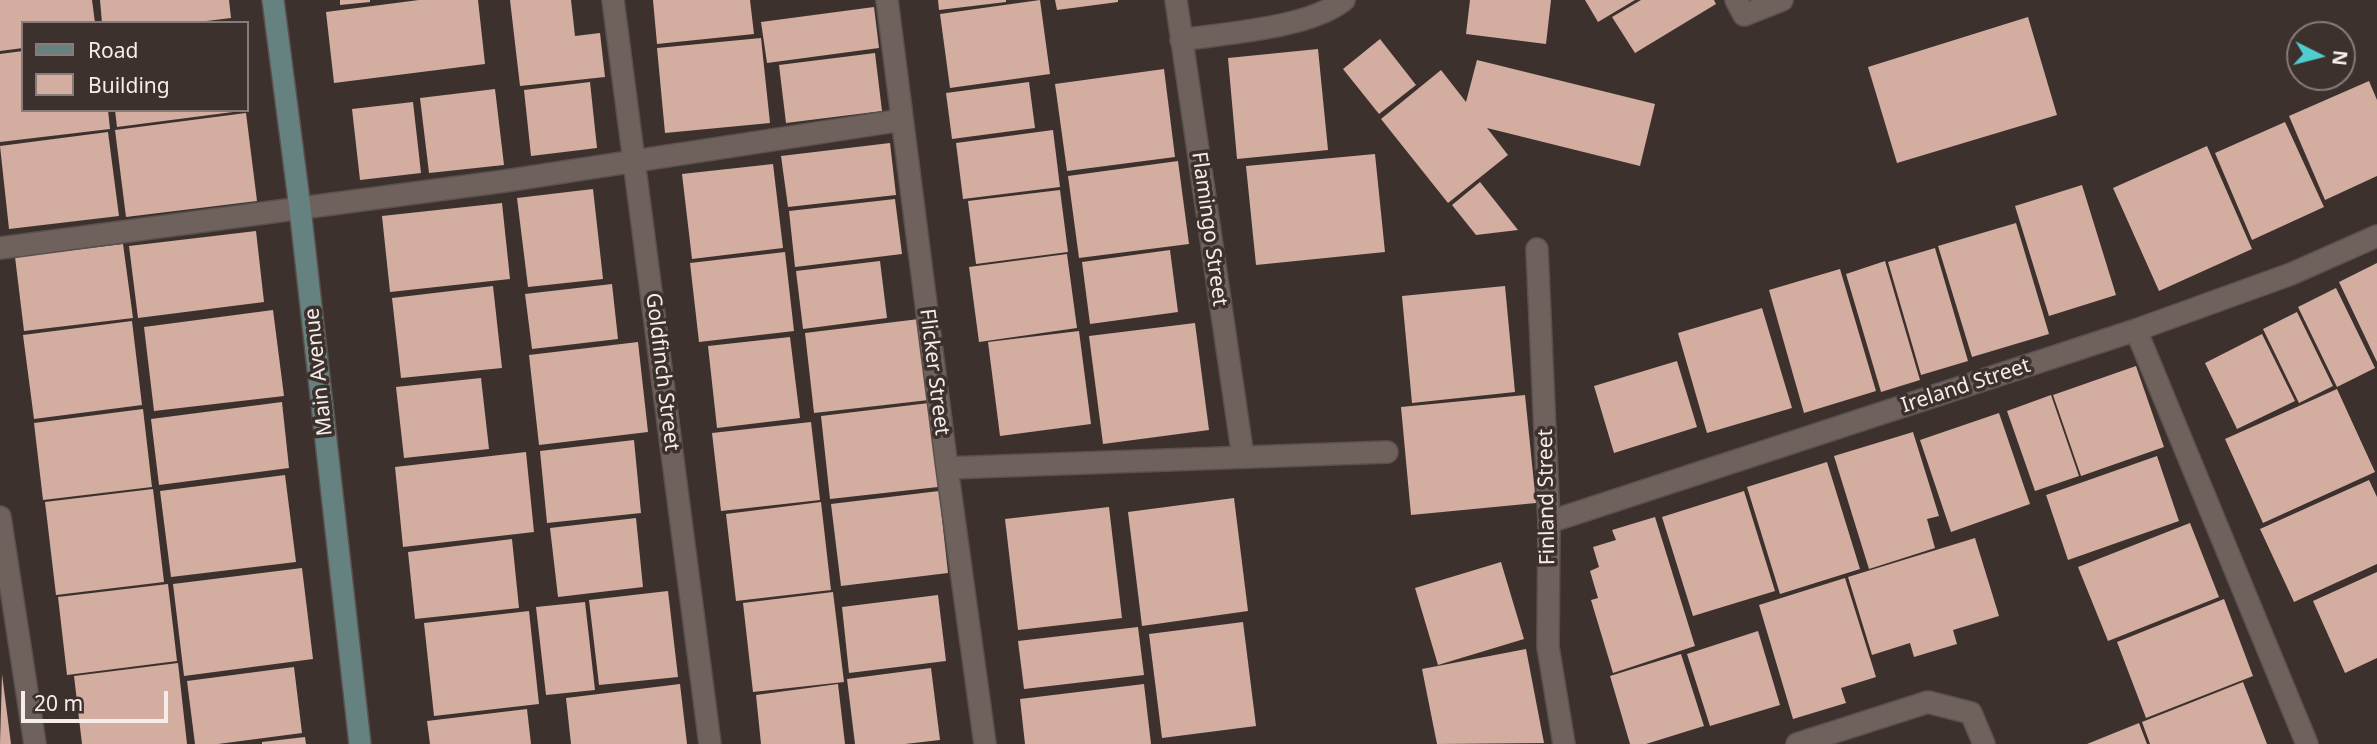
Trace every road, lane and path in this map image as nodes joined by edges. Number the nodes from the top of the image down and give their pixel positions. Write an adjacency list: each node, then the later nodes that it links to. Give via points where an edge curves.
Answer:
1 (273, 0): 11 (street, Main Avenue)
2 (613, 0): 10 (street, Goldfinch Street)
3 (887, 0): 9 (street, Flicker Street)
4 (1176, 0): 8 (street, Flamingo Street)
5 (1344, 0): 8 (street, via 1302,21)
6 (1735, 0): 7 (street, via 1744,15)
7 (1782, 0)
8 (1181, 40): 17 (street, Flamingo Street)
9 (902, 120): 10 (street); 18 (street, Flicker Street)
10 (634, 162): 11 (street); 23 (street, Goldfinch Street)
11 (300, 208): 13 (street); 22 (street, Main Avenue)
12 (2377, 236): 15 (street, Ireland Street, via 2291,274)
13 (0, 248)
14 (1537, 249): 20 (street, Finland Street)
15 (2136, 330): 20 (street, Ireland Street); 28 (street)
16 (1387, 452): 17 (street)
17 (1243, 457): 18 (street)
18 (947, 468): 24 (street, Flicker Street)
19 (0, 517): 21 (street)
20 (1549, 522): 25 (street, Finland Street, via 1548,647)
21 (35, 744)
22 (360, 744)
23 (710, 744)
24 (985, 744)
25 (1564, 744)
26 (1797, 744): 27 (street, via 1928,702 1971,713)
27 (1984, 744)
28 (2307, 744)

